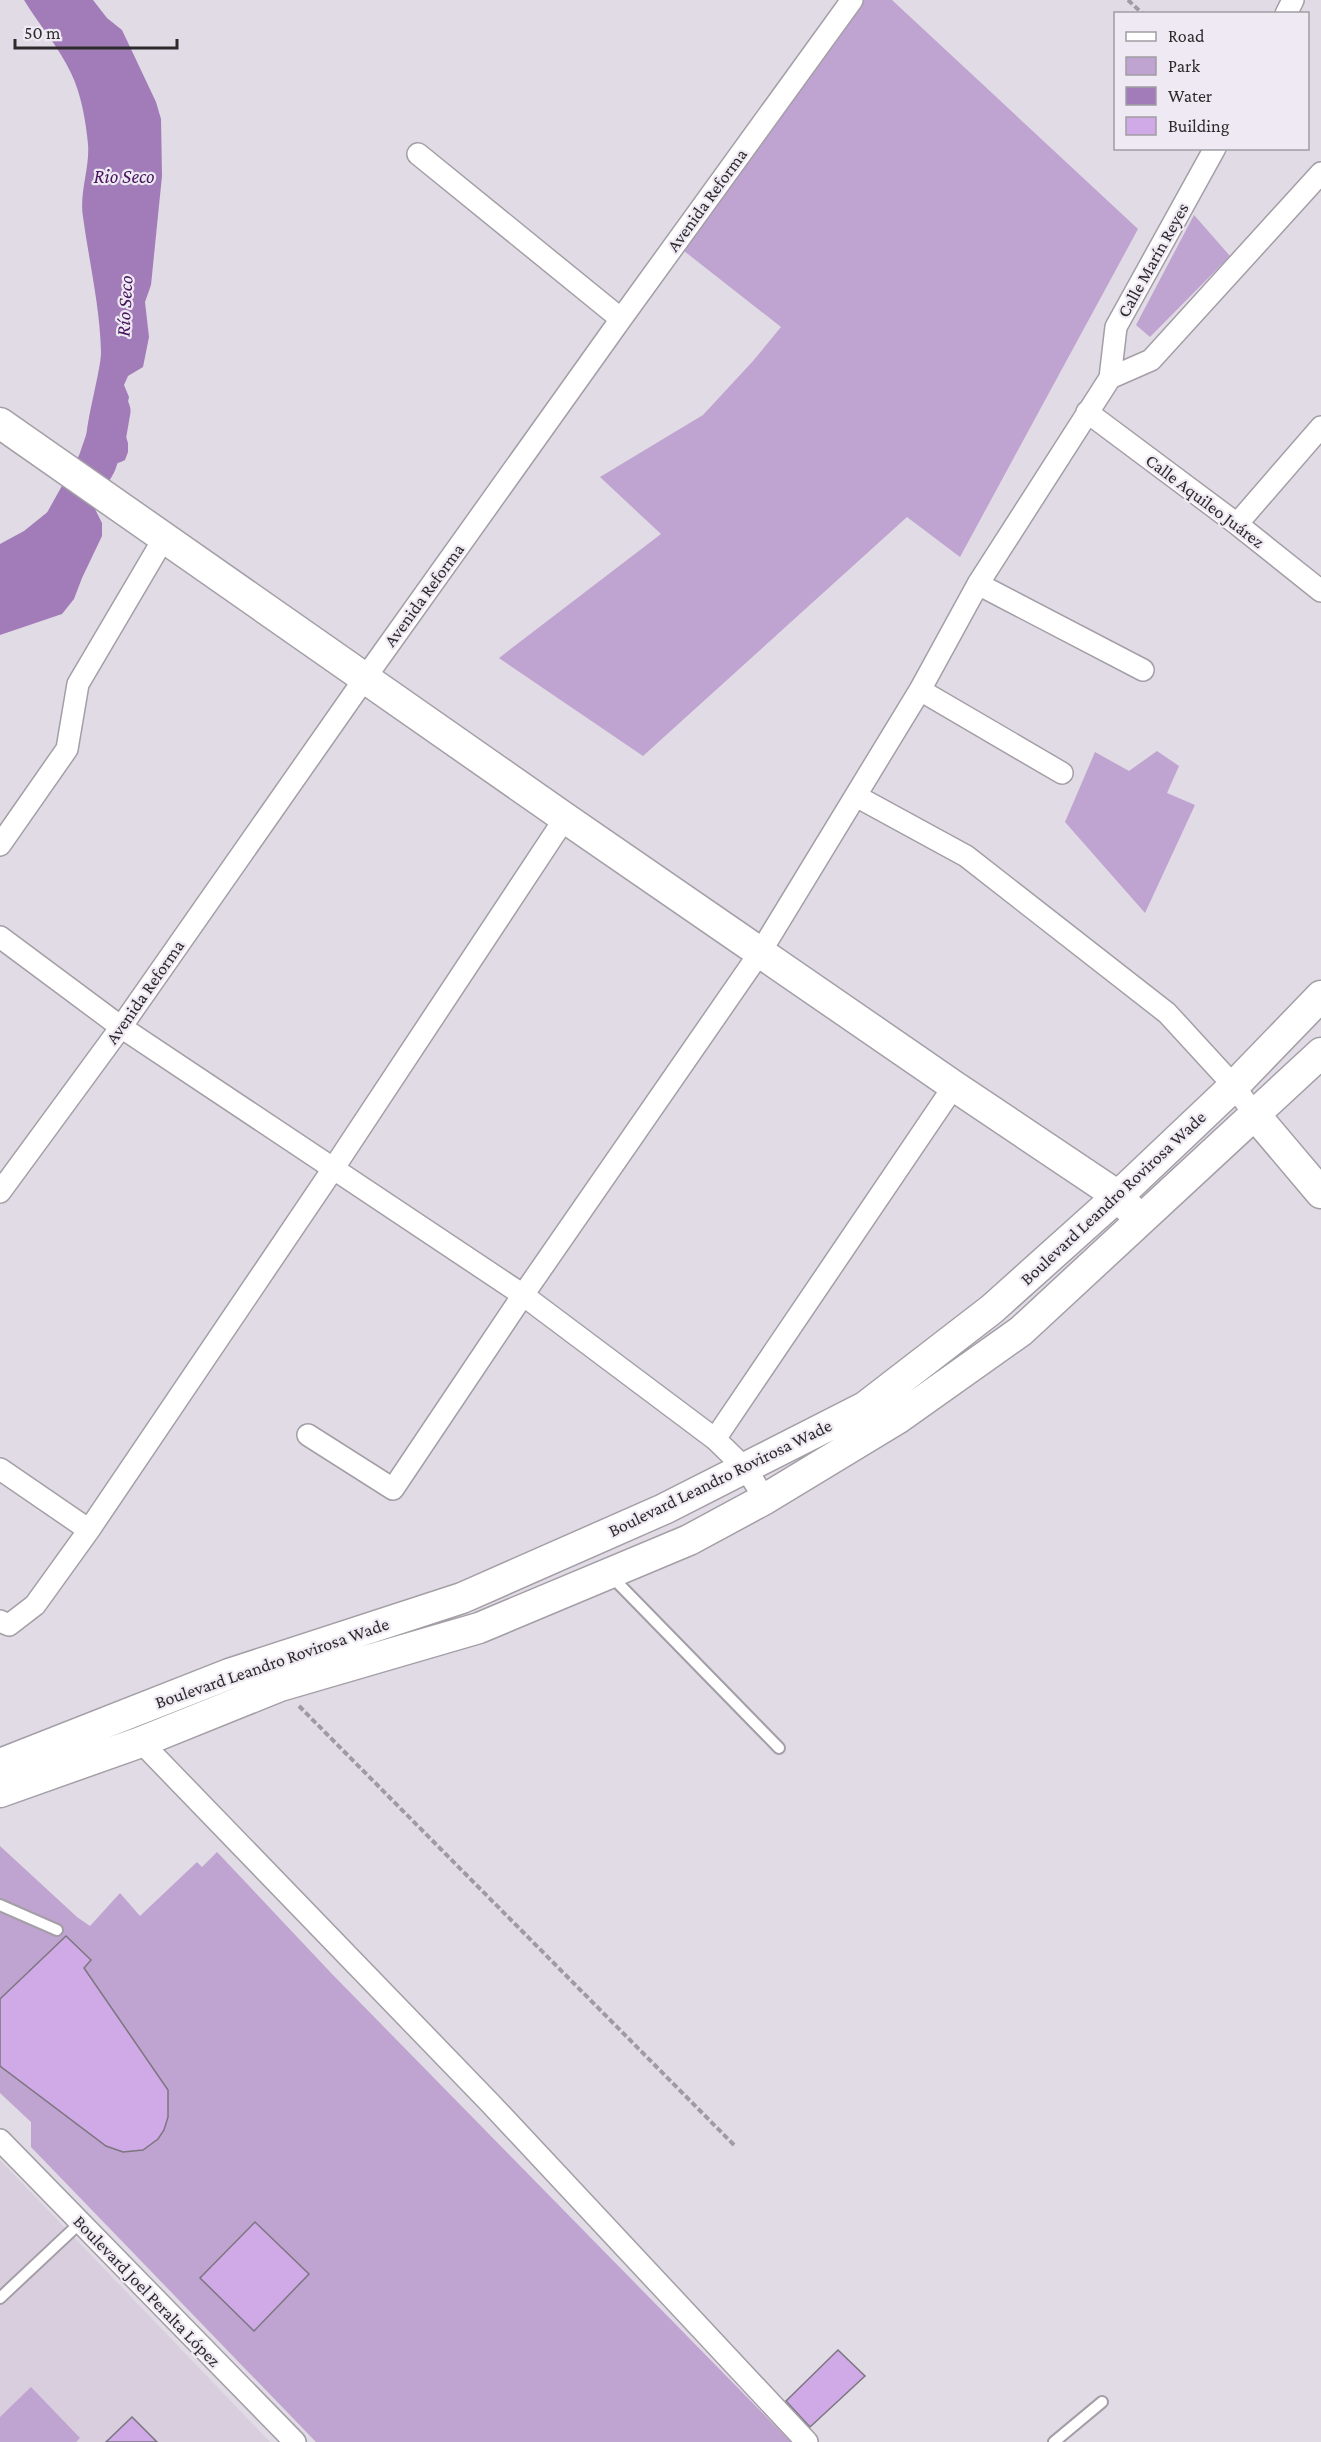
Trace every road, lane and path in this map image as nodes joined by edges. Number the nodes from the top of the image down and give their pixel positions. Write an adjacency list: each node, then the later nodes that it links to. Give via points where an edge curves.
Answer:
1 (852, 0): 7 (street, Avenida Reforma)
2 (1128, 0): 3 (path)
3 (1141, 12)
4 (1214, 150): 8 (street, Calle Marín Reyes, via 1116,327)
5 (418, 154): 7 (street)
6 (1321, 173): 8 (street, via 1151,360)
7 (621, 319): 17 (street, Avenida Reforma)
8 (1110, 378): 9 (street)
9 (1087, 412): 12 (street, Calle Aquileo Juárez); 14 (street)
10 (0, 423): 13 (main road)
11 (1321, 427): 12 (street)
12 (1237, 524): 15 (street, Calle Aquileo Juárez)
13 (164, 538): 17 (main road); 22 (street, via 78,684 67,749)
14 (978, 584): 16 (street); 18 (street)
15 (1321, 591)
16 (1143, 670)
17 (365, 678): 21 (main road); 26 (street, Avenida Reforma)
18 (920, 690): 19 (street); 20 (street)
19 (1062, 773)
20 (856, 795): 24 (street); 29 (street, via 966,856 1167,1013)
21 (565, 818): 24 (main road); 31 (street)
22 (0, 845)
23 (0, 937): 26 (street)
24 (760, 951): 28 (main road); 36 (street)
25 (1321, 996): 29 (main road, Boulevard Leandro Rovirosa Wade)
26 (121, 1027): 31 (street); 32 (street, Avenida Reforma)
27 (1321, 1053): 30 (main road, Boulevard Leandro Rovirosa Wade)
28 (954, 1086): 34 (main road); 38 (street)
29 (1234, 1086): 30 (street); 34 (main road, Boulevard Leandro Rovirosa Wade)
30 (1254, 1115): 33 (main road); 35 (main road, Boulevard Leandro Rovirosa Wade)
31 (333, 1169): 36 (street); 42 (street)
32 (1, 1189)
33 (1321, 1193)
34 (1118, 1196): 35 (main road); 40 (main road, Boulevard Leandro Rovirosa Wade, via 992,1309 865,1407)
35 (1139, 1220): 41 (main road, Boulevard Leandro Rovirosa Wade, via 1021,1331 897,1419)
36 (523, 1295): 37 (street, via 393,1489); 38 (street)
37 (308, 1435)
38 (715, 1439): 40 (street)
39 (0, 1469): 42 (street)
40 (746, 1469): 41 (street); 44 (main road, Boulevard Leandro Rovirosa Wade)
41 (765, 1499): 43 (main road, Boulevard Leandro Rovirosa Wade, via 689,1540)
42 (88, 1530): 45 (street, via 34,1605 9,1626)
43 (609, 1574): 46 (main road, Boulevard Leandro Rovirosa Wade); 49 (lane)
44 (462, 1598): 46 (main road); 50 (main road, Boulevard Leandro Rovirosa Wade, via 230,1674)
45 (0, 1621)
46 (479, 1628): 47 (main road, Boulevard Leandro Rovirosa Wade)
47 (280, 1686): 48 (main road, Boulevard Leandro Rovirosa Wade); 55 (path)
48 (141, 1742): 51 (main road, Boulevard Leandro Rovirosa Wade); 60 (street, via 491,2104)
49 (779, 1748)
50 (0, 1764)
51 (0, 1792)
52 (0, 1905): 53 (lane)
53 (57, 1930)
54 (0, 2140): 56 (street, Boulevard Joel Peralta López)
55 (736, 2147)
56 (81, 2222): 57 (lane); 59 (street, Boulevard Joel Peralta López)
57 (0, 2298)
58 (1102, 2402): 61 (lane)
59 (295, 2442)
60 (807, 2442)
61 (1054, 2442)

